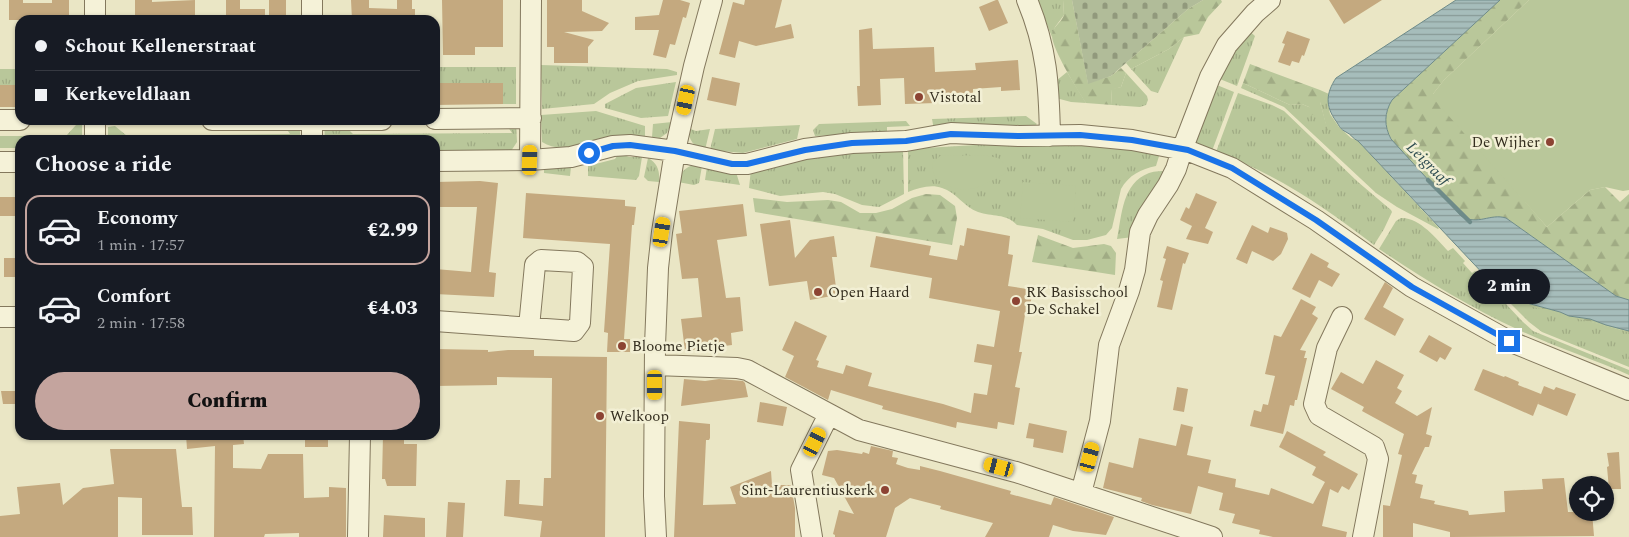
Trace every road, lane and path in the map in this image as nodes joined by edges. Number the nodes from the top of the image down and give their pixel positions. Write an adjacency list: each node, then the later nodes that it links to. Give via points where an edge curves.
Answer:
1 (95, 0): 7 (street)
2 (312, 0): 8 (street)
3 (531, 0): 9 (street)
4 (712, 0): 18 (street)
5 (1028, 0): 16 (street, via 1045,57)
6 (1270, 0): 17 (street, via 1227,45 1210,77)
7 (95, 15)
8 (312, 15)
9 (531, 118): 12 (street); 19 (street)
10 (0, 120): 11 (street)
11 (15, 120)
12 (440, 120)
13 (283, 125): 15 (street)
14 (332, 125): 15 (street)
15 (312, 127)
16 (1050, 136): 17 (street, via 1132,140); 18 (street, via 951,134 906,141 852,143 747,164 732,164)
17 (1182, 150): 29 (street, via 1232,168 1316,220 1412,287 1509,341); 32 (street, via 1168,185 1140,232 1135,270 1109,345 1100,421)
18 (675, 151): 19 (street, via 613,146 571,157); 28 (street, via 658,268)
19 (530, 160): 20 (street)
20 (440, 161)
21 (0, 162): 22 (street)
22 (15, 162)
23 (0, 317): 24 (street)
24 (15, 317)
25 (1342, 317): 37 (street, via 1327,348 1314,404 1319,415 1374,447 1378,459)
26 (440, 320): 27 (street)
27 (529, 327)
28 (655, 365): 30 (street, via 747,370); 34 (street)
29 (1629, 390)
30 (829, 414): 32 (street, via 858,430 1016,472); 35 (street, via 801,470)
31 (360, 440): 33 (street)
32 (1081, 493): 36 (street)
33 (358, 537)
34 (656, 537)
35 (812, 537)
36 (1212, 537)
37 (1363, 537)

